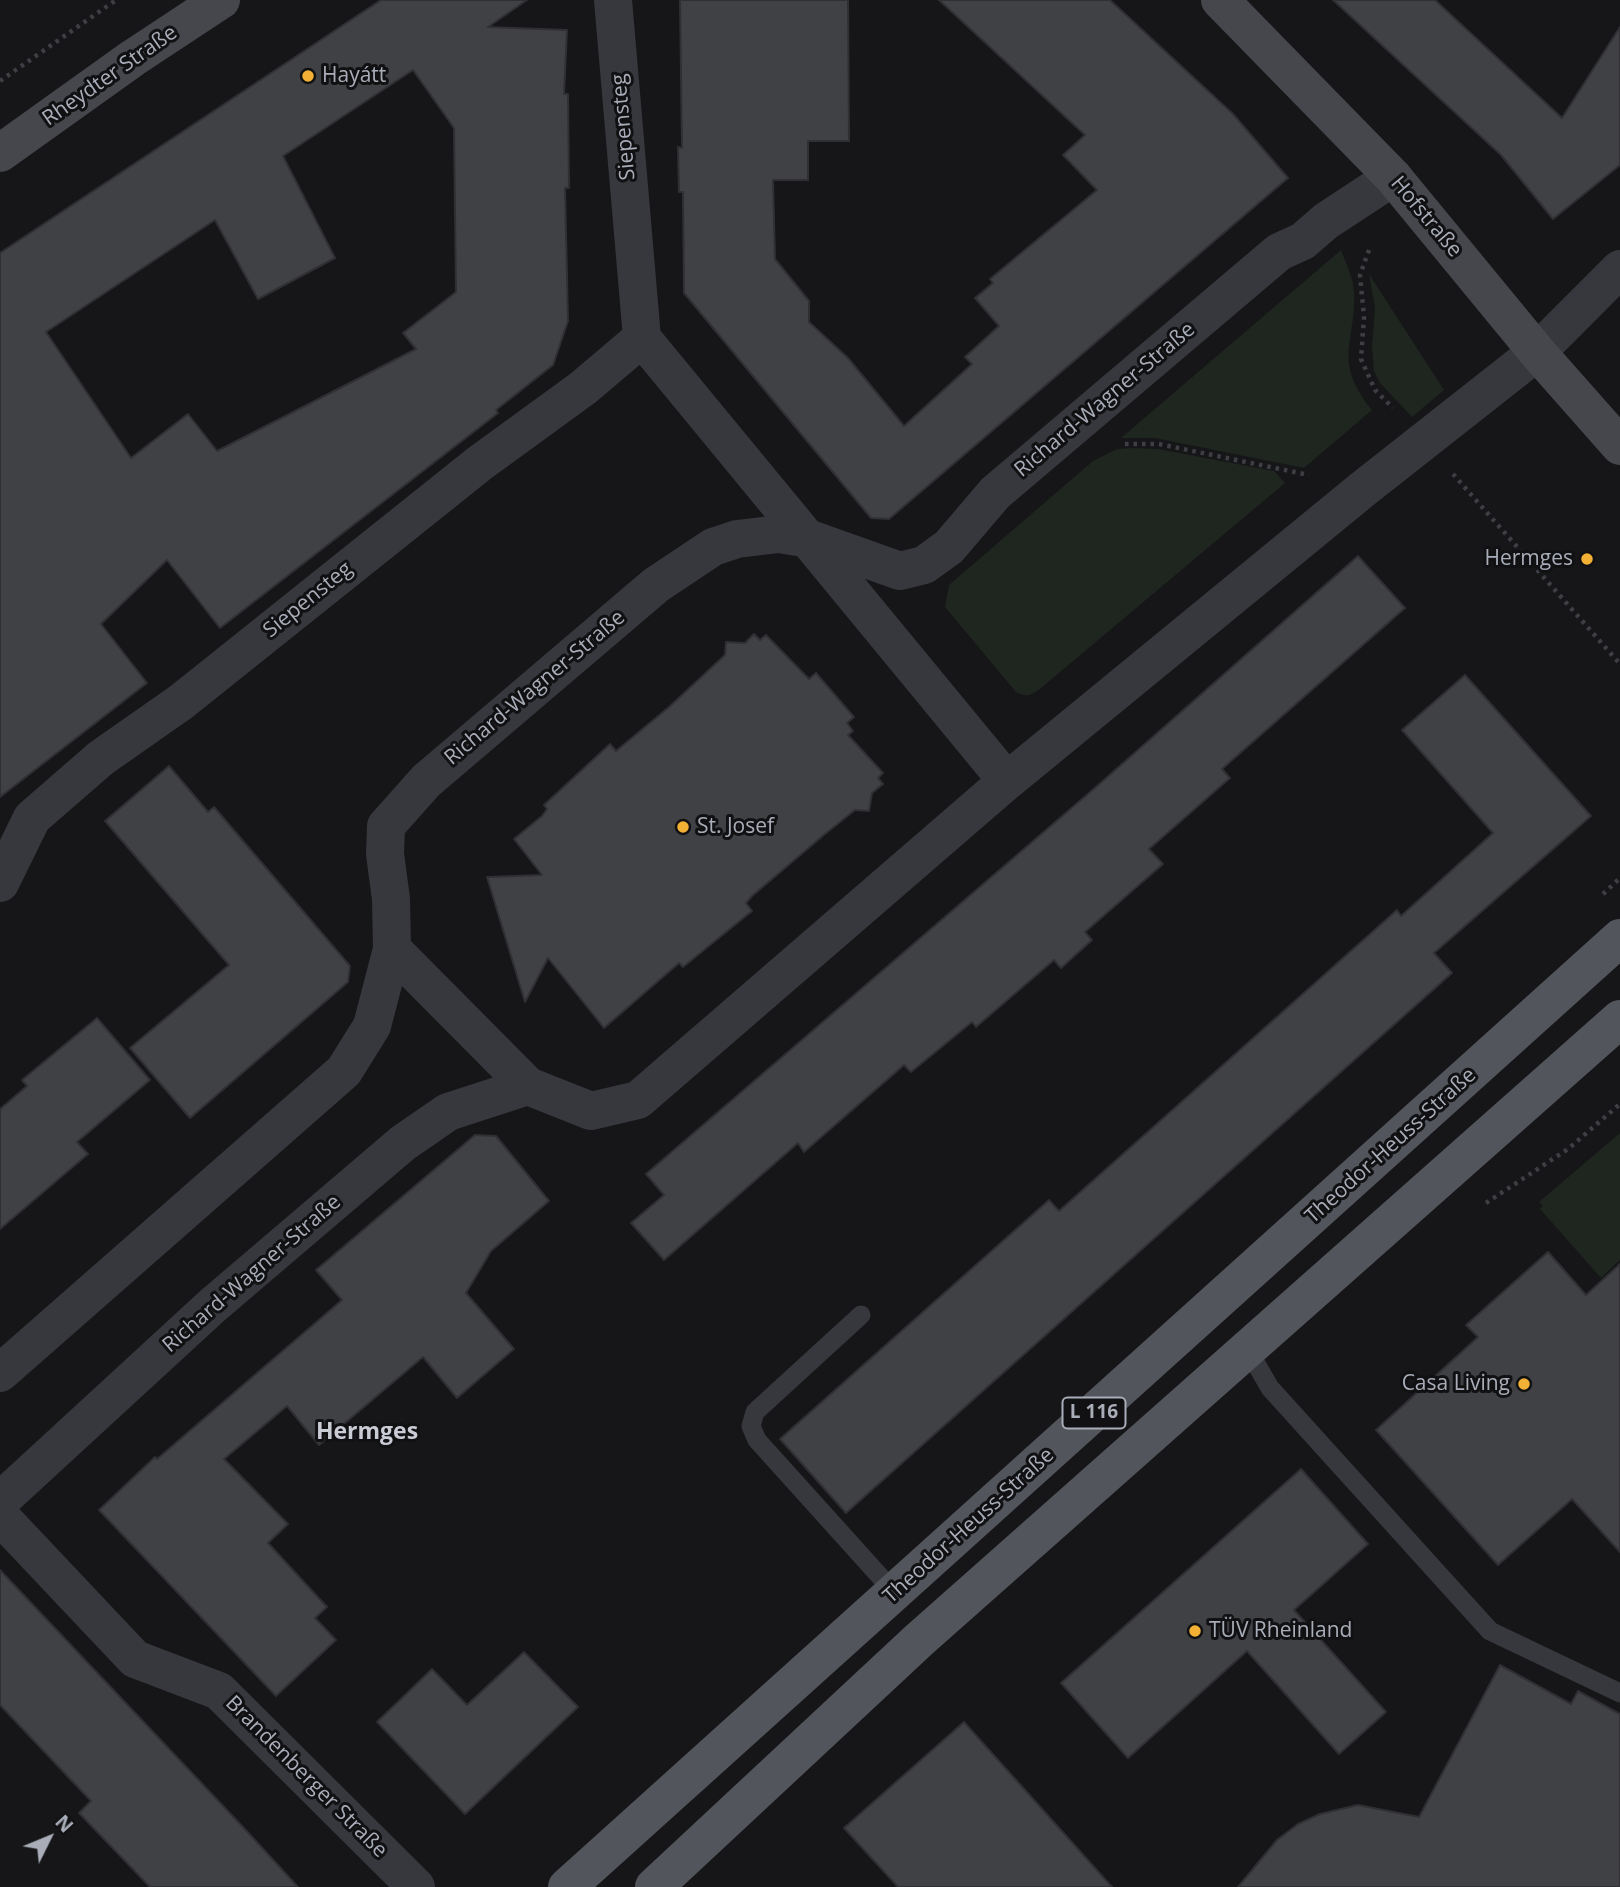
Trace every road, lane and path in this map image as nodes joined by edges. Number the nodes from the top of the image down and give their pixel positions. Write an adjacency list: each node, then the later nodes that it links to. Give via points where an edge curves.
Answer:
1 (116, 0): 5 (path)
2 (613, 0): 9 (street, Siepensteg)
3 (1220, 0): 7 (main road, Hofstraße)
4 (203, 5): 6 (main road, Rheydter Straße)
5 (0, 81)
6 (0, 153)
7 (1393, 177): 10 (main road, Hofstraße); 14 (street, Richard-Wagner-Straße, via 1303,241 1279,252 995,493 949,547 923,565 900,571)
8 (1620, 268): 10 (street)
9 (642, 338): 14 (street); 16 (street, Siepensteg, via 181,702 101,758 32,818)
10 (1537, 352): 12 (main road, Hofstraße); 13 (street)
11 (1123, 444): 13 (path, via 1159,444 1299,472)
12 (1620, 446)
13 (1373, 481): 15 (street)
14 (810, 539): 15 (street); 18 (street, Richard-Wagner-Straße, via 779,534 737,539 696,556 426,781 386,826)
15 (1007, 781): 20 (street, via 638,1100 591,1111)
16 (0, 883)
17 (1620, 938): 26 (main road, Theodor-Heuss-Straße / L 116)
18 (392, 949): 20 (street); 23 (street, Richard-Wagner-Straße, via 372,1026 344,1071)
19 (1620, 1018): 22 (main road, L 116)
20 (528, 1086): 24 (street, Richard-Wagner-Straße, via 447,1112 403,1143 212,1306)
21 (861, 1315): 26 (lane, via 755,1412 751,1426 757,1440)
22 (1248, 1350): 27 (lane, via 1270,1388 1490,1631); 30 (main road, L 116, via 919,1640)
23 (0, 1373)
24 (0, 1501)
25 (0, 1516): 28 (street, Brandenberger Straße, via 135,1659 219,1690)
26 (895, 1593): 29 (main road, Theodor-Heuss-Straße / L 116)
27 (1620, 1693)
28 (416, 1887)
29 (567, 1887)
30 (654, 1887)

